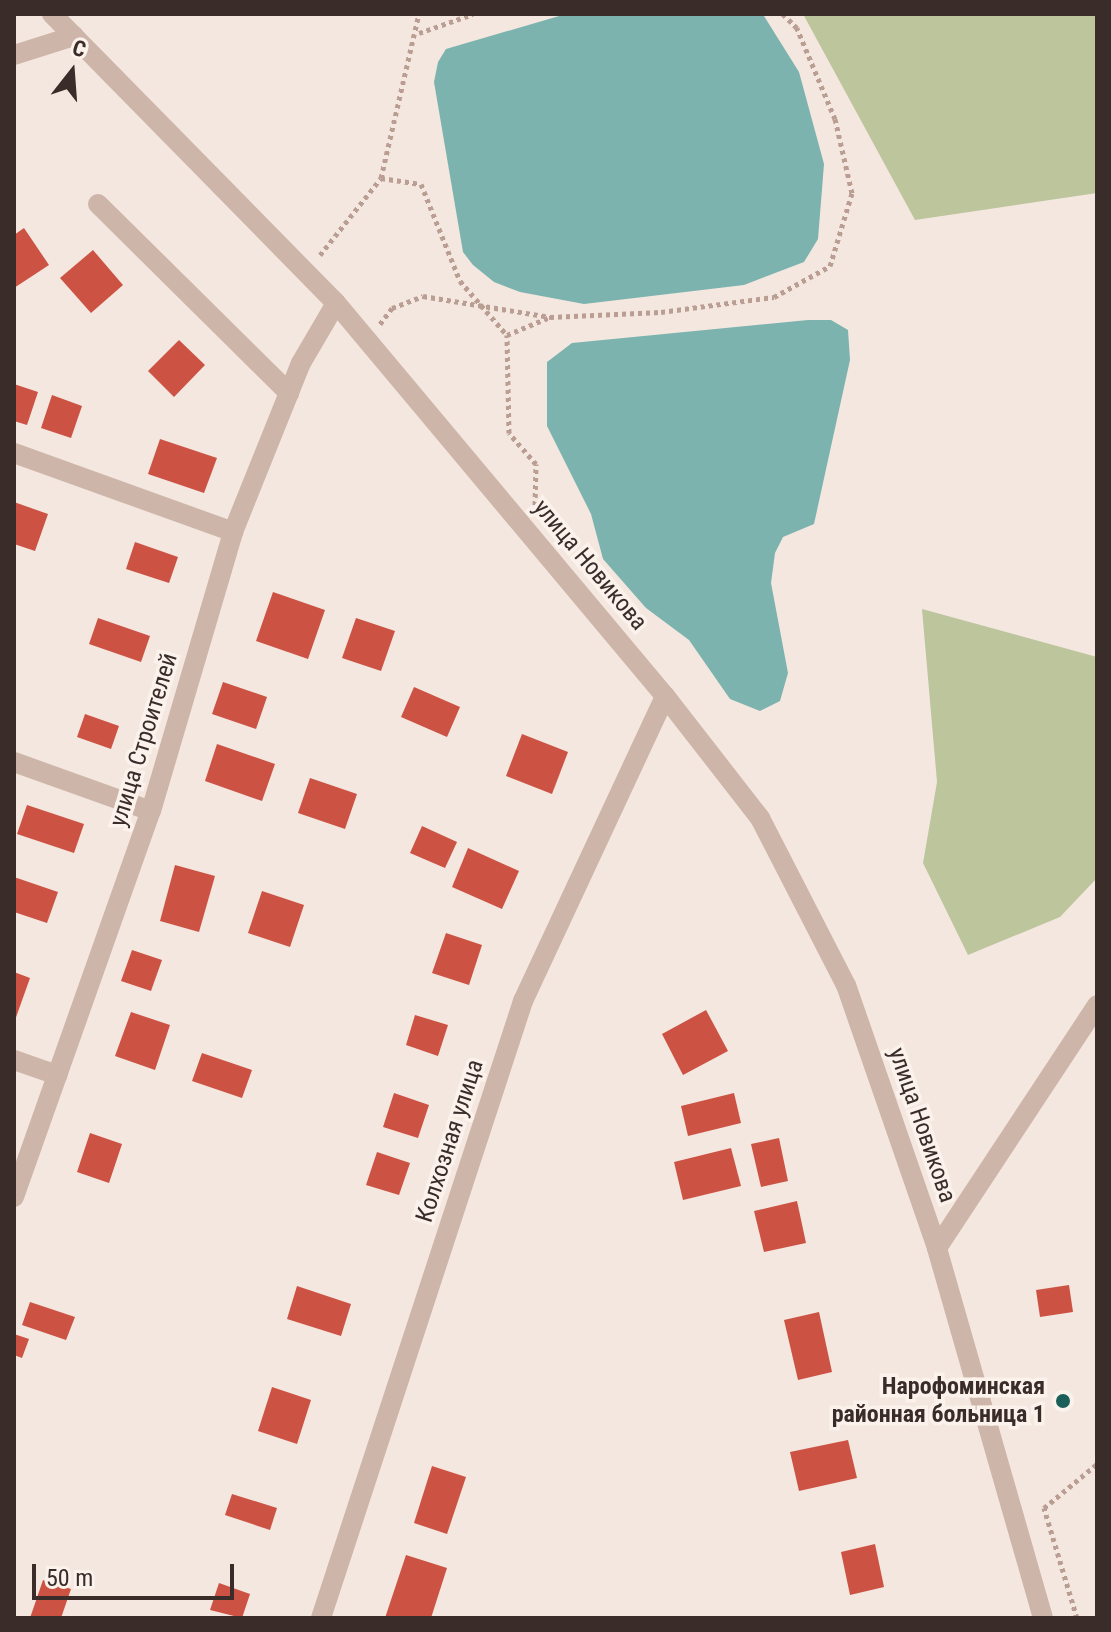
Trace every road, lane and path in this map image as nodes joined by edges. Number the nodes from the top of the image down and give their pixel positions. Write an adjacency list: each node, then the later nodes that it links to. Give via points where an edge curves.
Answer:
1 (52, 14): 6 (street, улица Новикова)
2 (419, 14): 5 (path)
3 (473, 14): 5 (path)
4 (783, 14): 13 (path, via 797,28 835,119 852,193 830,266 774,297 661,312)
5 (419, 33): 8 (path)
6 (74, 36): 7 (street); 10 (street, улица Новикова)
7 (14, 55)
8 (381, 178): 10 (path); 12 (path, via 421,184 460,281)
9 (98, 204): 16 (street)
10 (306, 272): 11 (street, улица Новикова)
11 (336, 303): 15 (street, улица Новикова); 16 (street, улица Строителей)
12 (484, 304): 13 (path); 14 (path); 15 (path, via 423,296 392,308)
13 (550, 317): 14 (path)
14 (507, 335): 19 (path, via 509,433 536,464)
15 (367, 340): 19 (street, улица Новикова)
16 (289, 393): 18 (street, улица Строителей)
17 (14, 453): 18 (street)
18 (233, 532): 22 (street, улица Строителей)
19 (533, 538): 20 (street, улица Новикова)
20 (665, 696): 27 (street, улица Новикова, via 760,818 846,985); 29 (street, Колхозная улица, via 523,1001)
21 (14, 762): 22 (street)
22 (151, 811): 25 (street, улица Строителей)
23 (1097, 1005): 27 (street, улица Новикова)
24 (14, 1060): 25 (street)
25 (57, 1075): 26 (street, улица Строителей)
26 (14, 1197)
27 (937, 1248): 30 (street, улица Новикова)
28 (1097, 1464): 31 (path, via 1044,1508)
29 (321, 1618)
30 (1043, 1618)
31 (1077, 1618)

